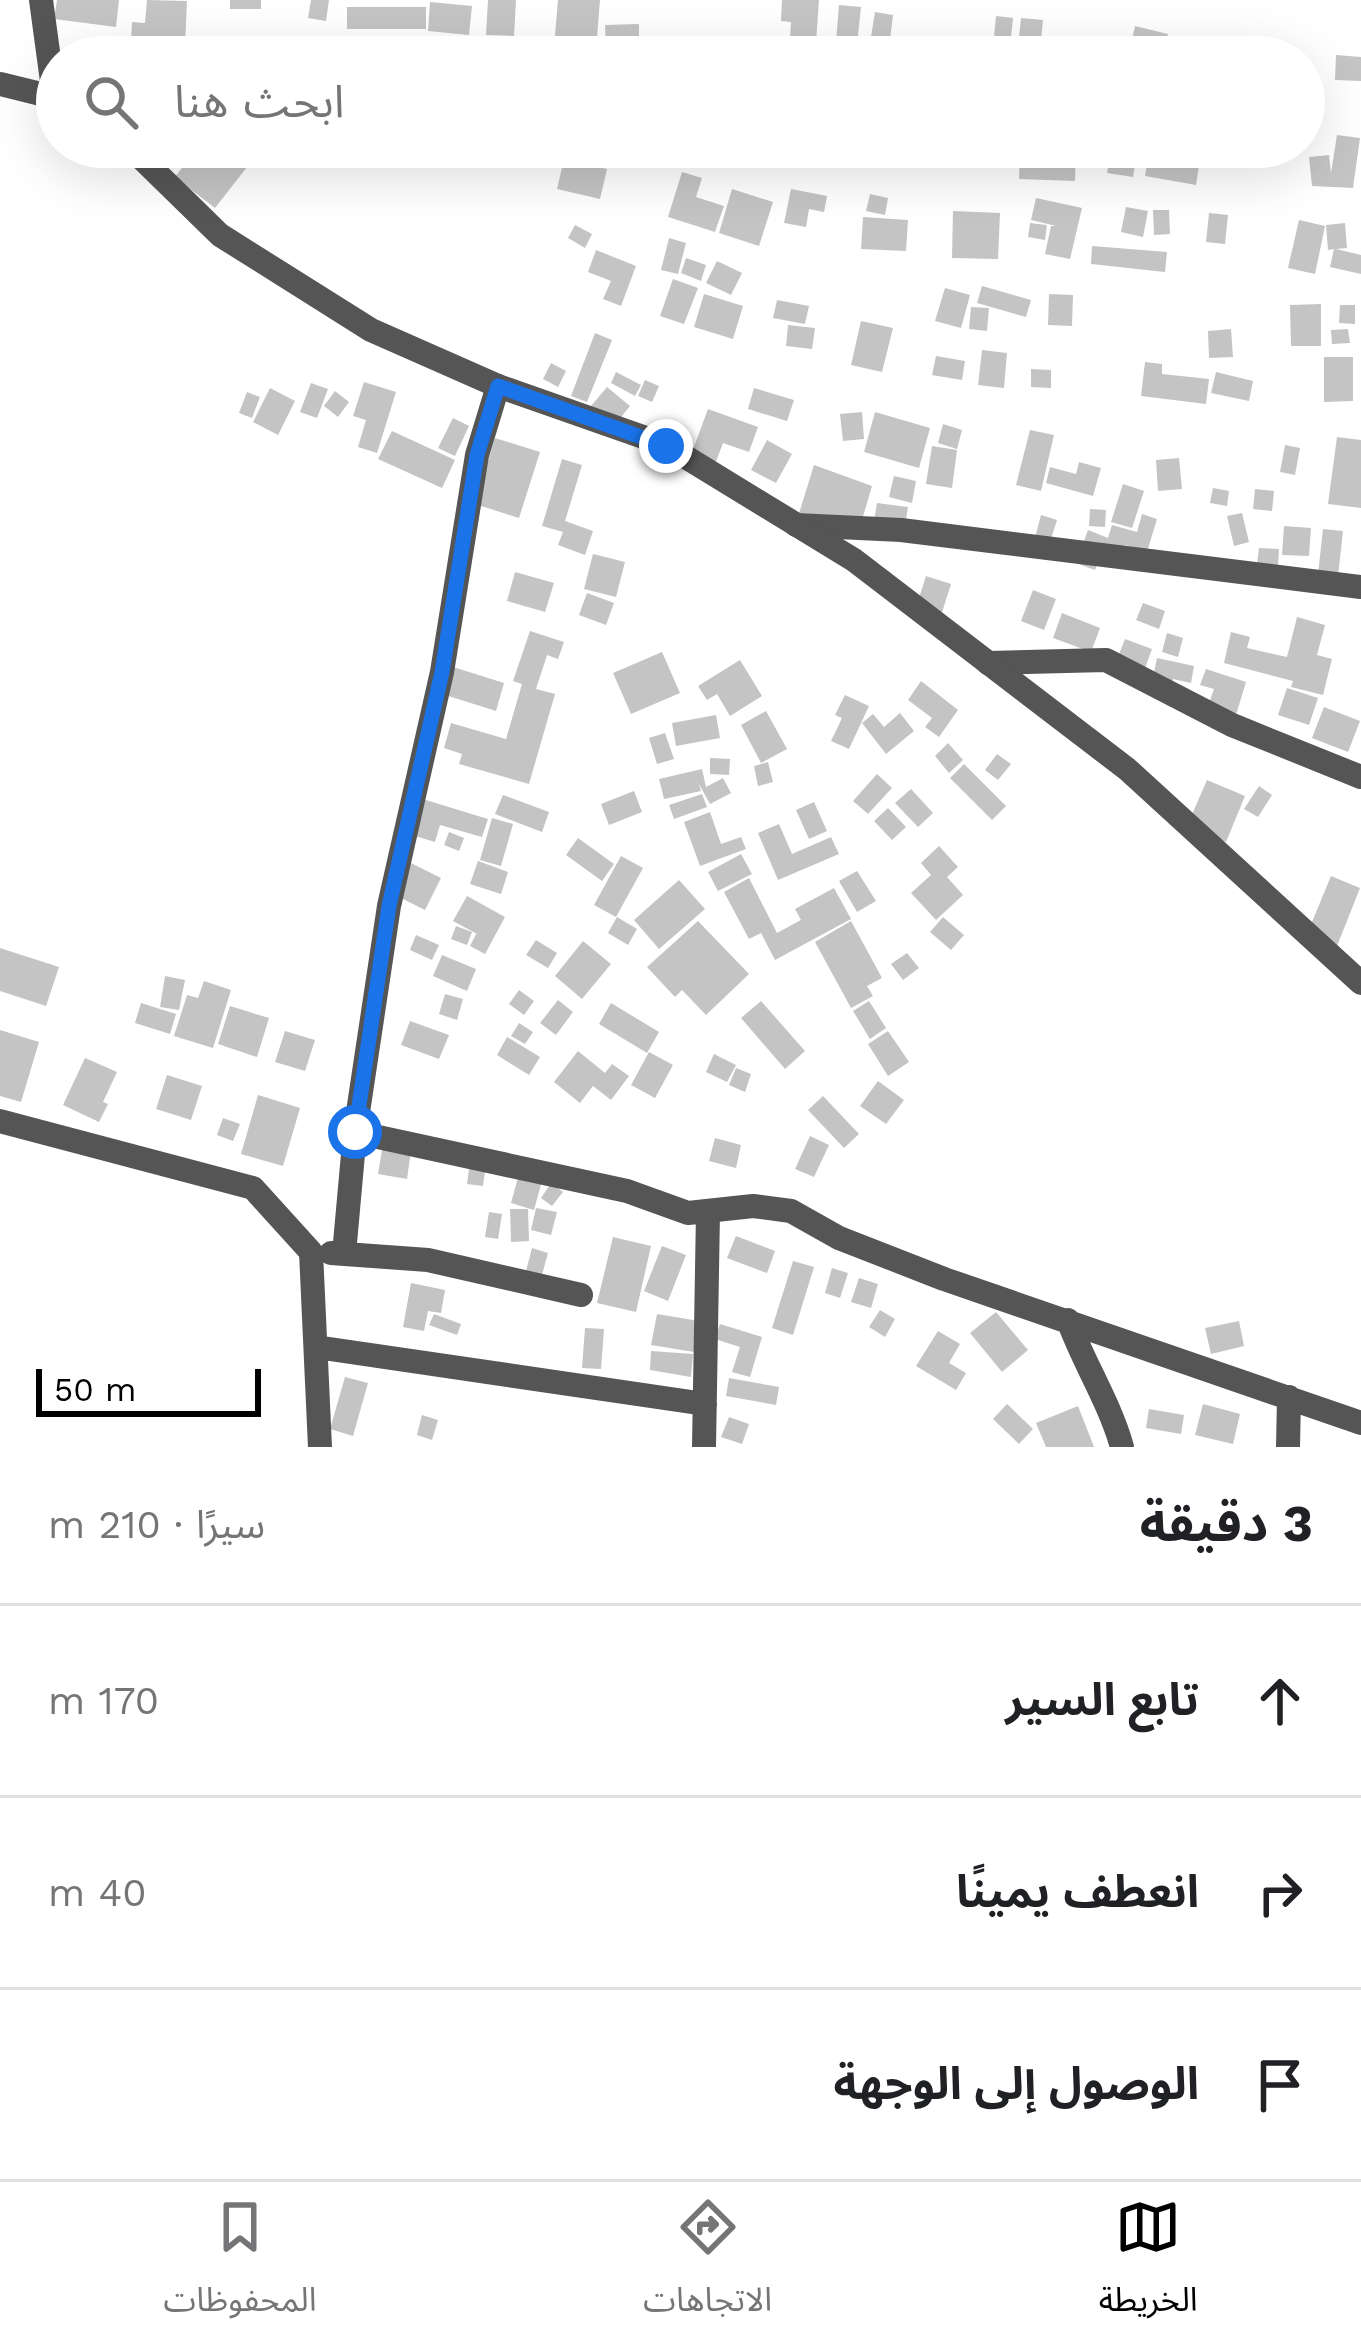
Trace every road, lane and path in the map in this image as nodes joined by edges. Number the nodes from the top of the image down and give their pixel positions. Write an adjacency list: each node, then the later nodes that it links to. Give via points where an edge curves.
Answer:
1 (41, 0): 2 (street)
2 (46, 36)
3 (0, 84): 4 (street)
4 (36, 93)
5 (151, 168): 6 (street, via 220,235 371,330)
6 (498, 386): 7 (street, via 666,446); 13 (street, via 477,455 442,672 389,906)
7 (796, 525): 8 (street, via 902,530); 9 (street)
8 (1361, 587)
9 (988, 663): 10 (street, via 1106,660 1232,725); 11 (street, via 1127,769)
10 (1361, 777)
11 (1361, 983)
12 (0, 1121): 15 (street, via 253,1188)
13 (355, 1132): 14 (street); 16 (street)
14 (708, 1213): 18 (street, via 790,1211 902,1263); 21 (street)
15 (311, 1252): 16 (street); 19 (street)
16 (344, 1254): 17 (street, via 428,1260)
17 (581, 1294)
18 (1068, 1319): 20 (street); 25 (street)
19 (316, 1347): 21 (street); 23 (street)
20 (1289, 1397): 22 (street); 26 (street)
21 (705, 1404): 24 (street)
22 (1361, 1423)
23 (320, 1447)
24 (704, 1447)
25 (1121, 1447)
26 (1288, 1447)

